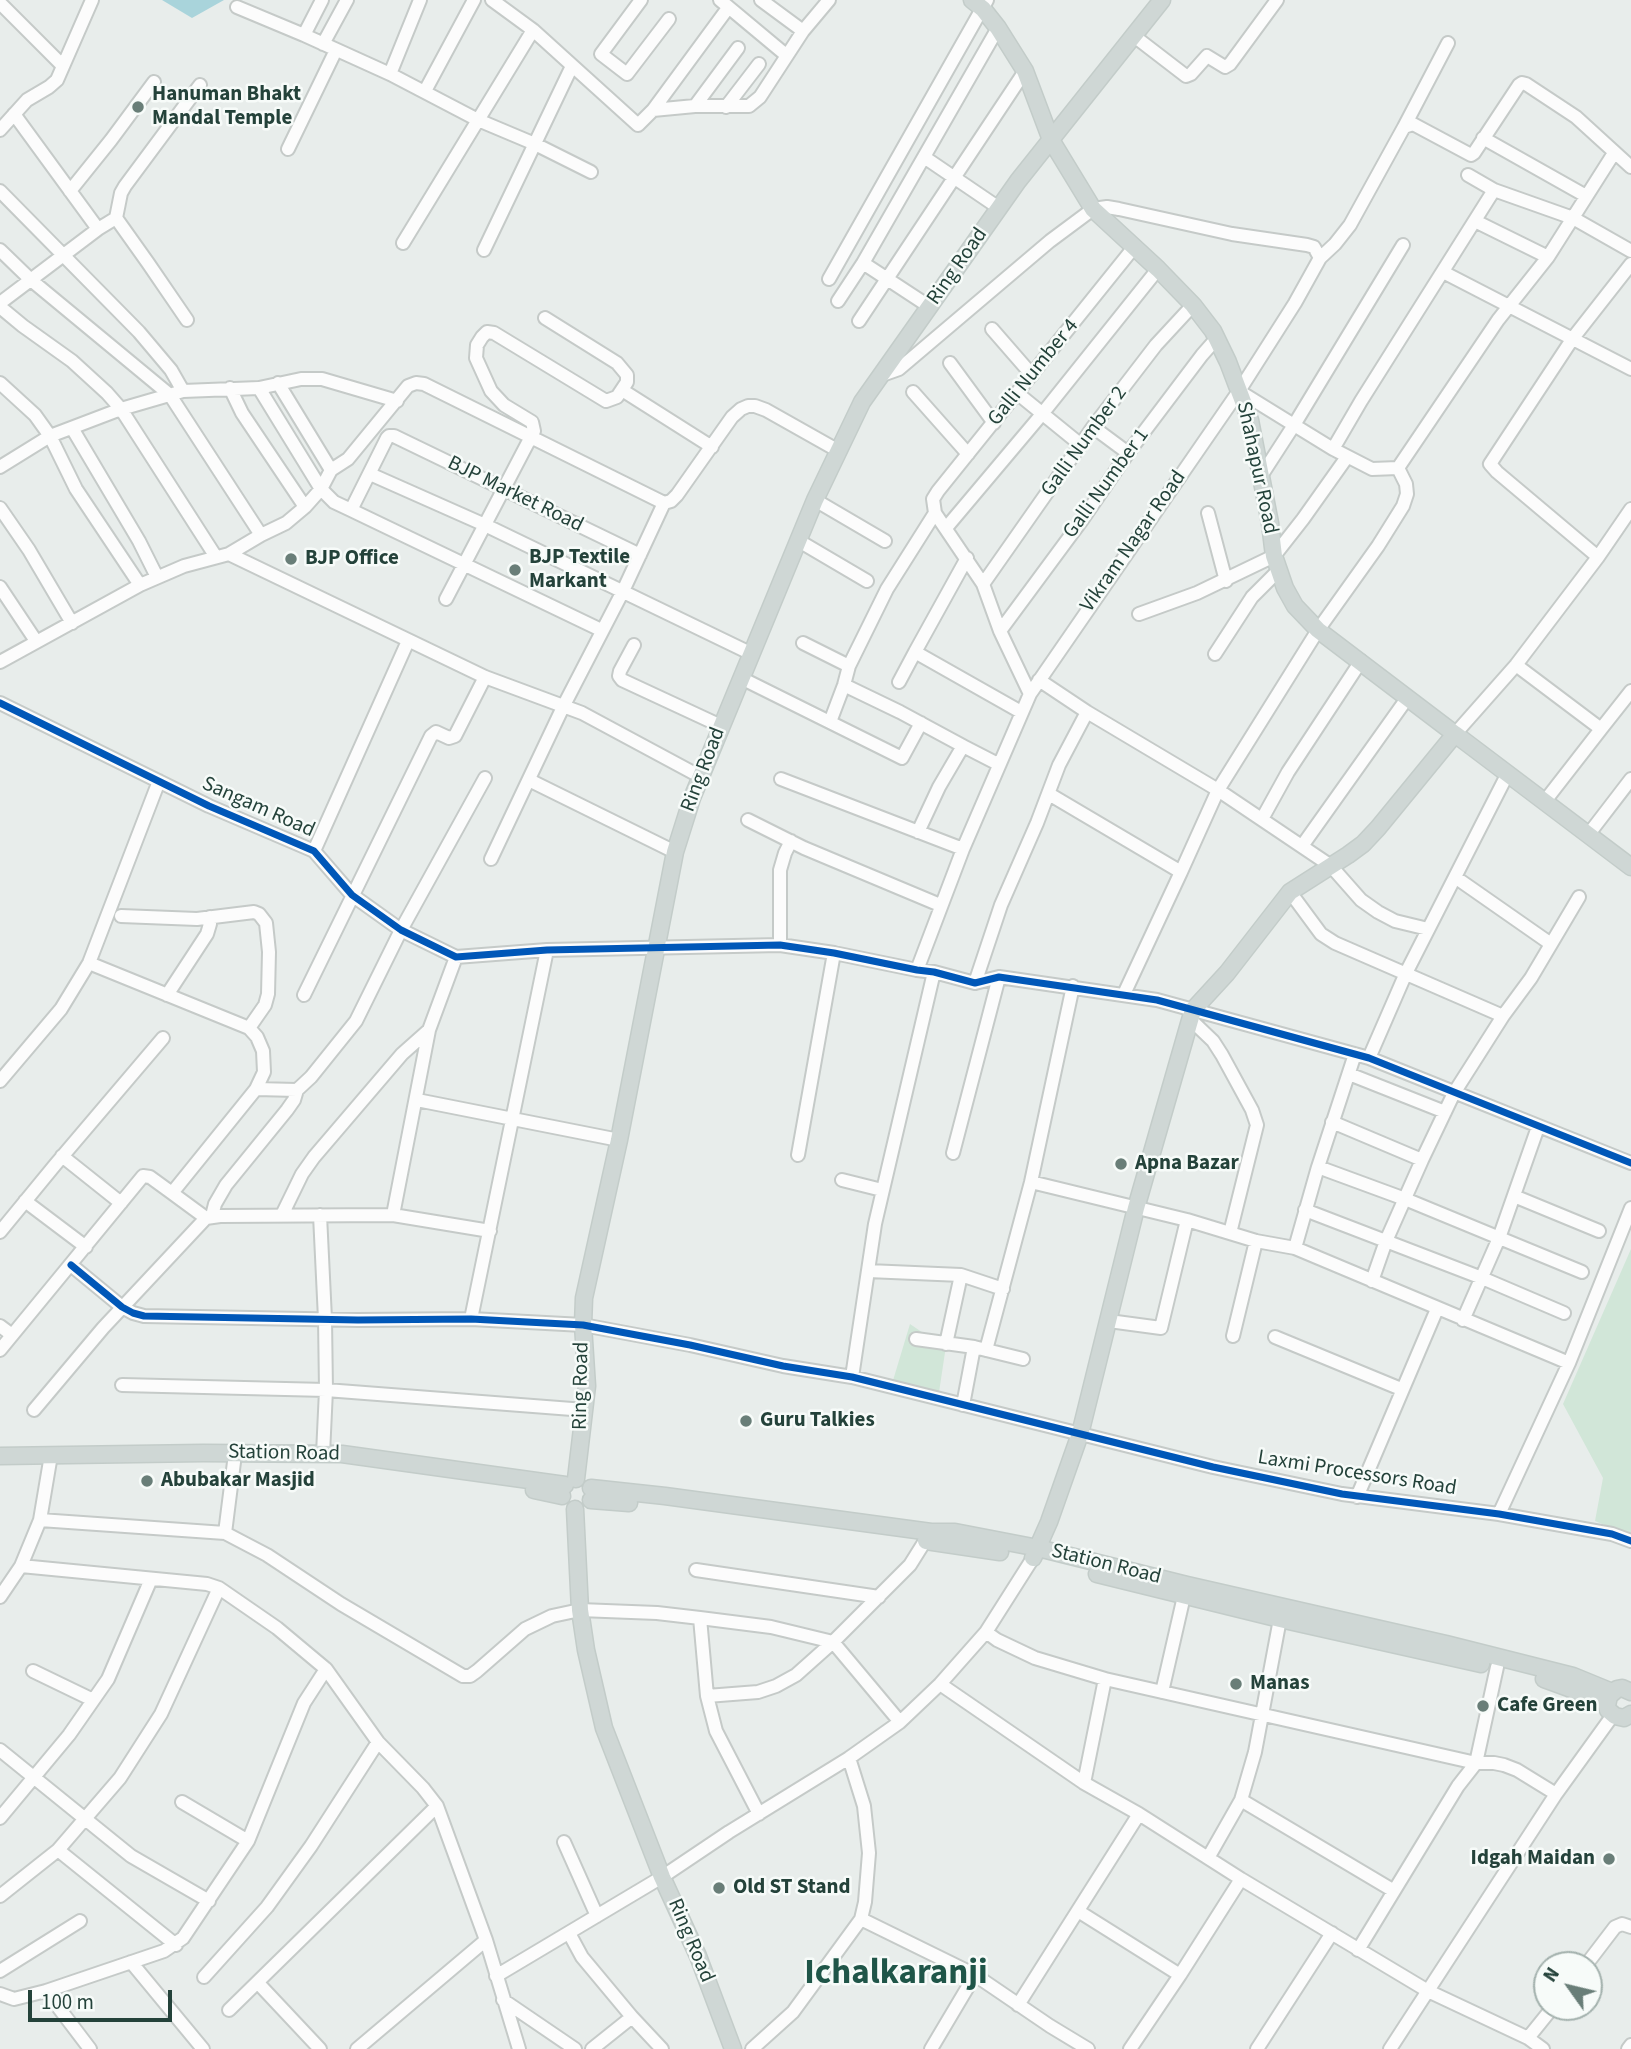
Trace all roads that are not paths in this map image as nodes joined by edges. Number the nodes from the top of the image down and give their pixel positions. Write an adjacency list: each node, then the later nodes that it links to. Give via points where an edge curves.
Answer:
1 (92, 0): 28 (street)
2 (322, 0): 20 (street)
3 (347, 0): 23 (street)
4 (420, 0): 31 (street)
5 (474, 0): 34 (street)
6 (641, 0): 16 (street, via 601,54 626,74)
7 (761, 0): 19 (street)
8 (830, 0): 19 (street)
9 (1162, 0): 21 (main road, Ring Road)
10 (1277, 0): 21 (street, via 1227,66 1207,56 1186,76)
11 (0, 3): 28 (street)
12 (501, 3): 18 (street)
13 (981, 3): 17 (main road, Shahapur Road); 77 (street)
14 (724, 4): 26 (street); 37 (street)
15 (237, 7): 20 (street)
16 (669, 19)
17 (999, 28): 30 (main road, Shahapur Road); 48 (street)
18 (533, 30): 29 (street); 40 (street)
19 (803, 31): 26 (street)
20 (304, 35): 23 (street)
21 (1134, 36): 44 (main road, Ring Road)
22 (1448, 43): 41 (street, Vikram Nagar Road)
23 (323, 44): 25 (street)
24 (738, 48): 35 (street)
25 (337, 50): 31 (street); 46 (street)
26 (786, 55): 36 (street, via 760,97 748,106)
27 (759, 64): 36 (street)
28 (63, 66): 39 (street, via 53,85)
29 (572, 66): 37 (street, via 638,125); 45 (street)
30 (1025, 71): 44 (main road, Shahapur Road); 52 (street)
31 (390, 74): 34 (street)
32 (154, 82): 55 (street)
33 (201, 85): 59 (street, via 125,186)
34 (425, 91): 40 (street)
35 (695, 106): 36 (street); 37 (street)
36 (726, 107)
37 (653, 110)
38 (0, 114): 39 (street)
39 (14, 114): 42 (street); 55 (street)
40 (478, 120): 45 (street); 63 (street)
41 (1404, 127): 43 (street, via 1413,124 1471,155); 71 (street, Vikram Nagar Road, via 1350,225)
42 (0, 130)
43 (1483, 138): 47 (street, via 1519,85 1526,83 1576,117); 56 (street)
44 (1051, 140): 57 (main road, Ring Road); 58 (main road, Shahapur Road)
45 (535, 144): 50 (street); 67 (street)
46 (288, 149)
47 (1614, 153): 49 (street); 56 (street)
48 (924, 157): 52 (street); 72 (street)
49 (1631, 167)
50 (591, 172)
51 (1468, 175): 53 (street)
52 (955, 178): 57 (street); 76 (street)
53 (1494, 190): 60 (street); 61 (street)
54 (0, 191): 69 (street)
55 (70, 191): 62 (street)
56 (1586, 196): 60 (street)
57 (999, 208): 82 (main road, Ring Road)
58 (1093, 209): 64 (main road, Shahapur Road); 71 (street, via 1119,209 1307,245 1314,247); 92 (street, via 899,369)
59 (116, 218): 62 (street); 85 (street)
60 (1573, 218): 68 (street); 70 (street)
61 (1475, 221): 70 (street); 75 (street)
62 (98, 229): 69 (street)
63 (403, 243)
64 (1135, 246): 74 (main road, Shahapur Road); 93 (street, Galli Number 4)
65 (1403, 246): 108 (street)
66 (0, 250): 78 (street)
67 (484, 250)
68 (1631, 251)
69 (62, 256): 78 (street); 99 (street, via 154,348)
70 (1548, 257): 83 (street)
71 (1320, 258): 100 (street, Vikram Nagar Road)
72 (863, 263): 76 (street); 80 (street)
73 (1631, 264): 89 (street)
74 (1158, 269): 81 (main road, Shahapur Road); 106 (street)
75 (1443, 272): 83 (street); 115 (street)
76 (888, 278): 82 (street); 86 (street)
77 (829, 279)
78 (32, 280): 79 (street); 103 (street)
79 (1, 300): 105 (street, via 23,326 72,361)
80 (838, 301)
81 (1193, 304): 88 (main road, Shahapur Road); 109 (street, Galli Number 2)
82 (930, 307): 92 (main road, Ring Road)
83 (1507, 307): 89 (street); 121 (street)
84 (545, 318): 98 (street, via 624,369 627,375)
85 (187, 320)
86 (859, 321)
87 (992, 329): 93 (street)
88 (1217, 338): 100 (main road, Shahapur Road); 117 (street, Galli Number 1)
89 (1573, 338): 91 (street); 142 (street, via 1490,464)
90 (950, 363): 107 (street)
91 (1631, 369)
92 (882, 375): 116 (main road, Ring Road)
93 (1032, 375): 102 (street, Galli Number 4)
94 (0, 383): 111 (street, via 36,415)
95 (278, 383): 97 (street); 104 (street, via 322,379); 122 (street)
96 (230, 388): 97 (street); 99 (street); 129 (street)
97 (259, 388): 125 (street)
98 (622, 390): 112 (street, via 611,401 601,399 487,332 477,345 476,358 487,384 504,405 532,422); 114 (street)
99 (183, 391): 103 (street)
100 (1239, 391): 108 (street); 124 (main road, Shahapur Road); 172 (street, Vikram Nagar Road)
101 (913, 392): 118 (street)
102 (1017, 393): 106 (street); 107 (street, Galli Number 4)
103 (170, 395): 105 (street); 137 (street)
104 (397, 401): 112 (street, via 408,386 424,384); 122 (street, via 348,459)
105 (121, 409): 110 (street); 141 (street)
106 (1042, 414): 113 (street); 136 (street)
107 (994, 423): 118 (street, Galli Number 4)
108 (1294, 425): 115 (street); 124 (street)
109 (1093, 427): 113 (street, Galli Number 2); 117 (street)
110 (72, 428): 111 (street); 146 (street)
111 (50, 436): 120 (street); 150 (street, via 76,489)
112 (531, 436): 126 (street); 128 (street)
113 (1081, 445): 149 (street, Galli Number 2)
114 (712, 447): 116 (street, via 741,408 755,406); 128 (street, via 677,495)
115 (1333, 449): 119 (street)
116 (837, 450): 127 (main road, Ring Road)
117 (1128, 453): 158 (street, Galli Number 1)
118 (968, 454): 133 (street, Galli Number 4, via 933,499)
119 (1347, 457): 121 (street, via 1372,469); 144 (street)
120 (0, 467)
121 (1398, 468): 157 (street, via 1406,484 1403,506)
122 (331, 470): 125 (street)
123 (370, 474): 126 (street, BJP Market Road, via 389,436 394,436); 132 (street); 135 (street)
124 (1261, 476): 144 (main road, Shahapur Road)
125 (321, 489): 129 (street); 132 (street)
126 (502, 489): 135 (street); 140 (street, BJP Market Road)
127 (815, 500): 138 (main road, Ring Road); 139 (street)
128 (664, 503): 140 (street)
129 (305, 507): 137 (street)
130 (0, 508): 155 (street)
131 (1631, 509): 142 (street)
132 (351, 510): 145 (street)
133 (935, 513): 136 (street); 169 (street, via 887,589)
134 (1208, 513): 148 (street)
135 (485, 525): 145 (street); 152 (street)
136 (946, 528): 143 (street)
137 (261, 536): 141 (street)
138 (799, 541): 147 (street); 164 (main road, Ring Road)
139 (885, 541)
140 (640, 555): 152 (street)
141 (223, 556): 146 (street); 159 (street)
142 (1598, 557): 168 (street)
143 (967, 558): 149 (street); 163 (street)
144 (1276, 563): 148 (street); 157 (main road, Shahapur Road, via 1295,606); 165 (street)
145 (464, 564): 153 (street); 156 (street)
146 (157, 577): 150 (street)
147 (867, 581)
148 (1226, 581): 154 (street)
149 (984, 584): 158 (street)
150 (140, 585): 155 (street)
151 (0, 587): 160 (street)
152 (623, 591): 156 (street); 164 (street)
153 (446, 599)
154 (1139, 614)
155 (72, 623): 160 (street)
156 (601, 630): 179 (street)
157 (1318, 630): 167 (main road, Shahapur Road); 196 (street)
158 (1000, 631): 176 (street)
159 (408, 640): 170 (street); 206 (street)
160 (36, 641): 166 (street)
161 (803, 643): 169 (street)
162 (634, 645): 184 (street, via 620,671 622,680)
163 (915, 652): 173 (street); 180 (street)
164 (752, 654): 171 (main road, Ring Road)
165 (1215, 654)
166 (2, 657)
167 (1361, 661): 177 (main road, Shahapur Road); 200 (street)
168 (1516, 665): 185 (street); 186 (street)
169 (849, 666): 174 (street)
170 (485, 677): 179 (street); 214 (street, via 455,736 436,732 431,736)
171 (741, 678): 182 (street); 184 (main road, Ring Road)
172 (1039, 680): 176 (street, Vikram Nagar Road); 181 (street)
173 (899, 682)
174 (844, 685): 182 (street); 183 (street)
175 (1631, 691): 185 (street)
176 (1030, 694): 180 (street, Vikram Nagar Road)
177 (1408, 697): 186 (main road, Shahapur Road); 204 (street)
178 (0, 703): 195 (street, Sangam Road)
179 (563, 707): 190 (street); 194 (street)
180 (1021, 712): 188 (street, Vikram Nagar Road)
181 (1087, 712): 196 (street); 197 (street)
182 (830, 722): 183 (street, via 902,758)
183 (921, 723): 187 (street)
184 (721, 726): 190 (main road, Ring Road)
185 (1601, 729): 198 (street)
186 (1455, 734): 189 (main road, Shahapur Road); 209 (main road, via 1378,828)
187 (963, 746): 188 (street); 201 (street)
188 (998, 764): 205 (street, Vikram Nagar Road)
189 (1507, 775): 198 (main road, Shahapur Road); 212 (street)
190 (701, 777): 207 (main road, Ring Road)
191 (485, 778): 220 (street)
192 (781, 779): 201 (street)
193 (1631, 779): 202 (street)
194 (529, 780): 207 (street); 208 (street)
195 (159, 781): 206 (street, Sangam Road); 227 (street)
196 (1218, 790): 200 (street); 211 (street)
197 (1049, 794): 211 (street); 232 (street, via 1001,905)
198 (1545, 801): 202 (main road, Shahapur Road)
199 (748, 820): 203 (street)
200 (1262, 820): 204 (street)
201 (918, 832): 205 (street)
202 (1588, 835): 210 (main road, Shahapur Road)
203 (791, 841): 216 (street); 222 (street, via 780,870)
204 (1302, 846): 209 (street)
205 (962, 849): 216 (street, Vikram Nagar Road)
206 (314, 851): 214 (street, Sangam Road)
207 (675, 852): 223 (main road, Ring Road)
208 (491, 859)
209 (1331, 866): 213 (main road); 219 (street, via 1378,912)
210 (1631, 867)
211 (1181, 872): 236 (street)
212 (1455, 877): 219 (street); 221 (street)
213 (1290, 892): 230 (street, via 1321,934); 237 (main road)
214 (352, 895): 220 (street, Sangam Road); 235 (street)
215 (1579, 897): 221 (street)
216 (940, 905): 228 (street, Vikram Nagar Road)
217 (121, 916): 218 (street)
218 (210, 917): 234 (street, via 206,934); 239 (street, via 254,912 267,923 268,994)
219 (1428, 929): 230 (street)
220 (401, 930): 226 (street, Sangam Road); 247 (street, via 356,1021)
221 (1552, 944): 238 (street)
222 (780, 945): 223 (street); 225 (street)
223 (656, 947): 224 (street); 254 (main road, Ring Road)
224 (547, 950): 226 (street); 251 (street)
225 (834, 953): 228 (street); 256 (street)
226 (456, 957): 240 (street)
227 (89, 963): 234 (street); 245 (street, via 61,1009)
228 (917, 970): 229 (street)
229 (934, 972): 232 (street); 263 (street)
230 (1406, 973): 238 (street); 243 (street)
231 (999, 976): 232 (street); 233 (street); 255 (street)
232 (975, 983)
233 (1073, 986): 236 (street); 262 (street)
234 (167, 995): 239 (street)
235 (303, 995)
236 (1124, 995): 237 (street, via 1157,1000)
237 (1191, 1015): 242 (street); 269 (main road); 280 (street, via 1213,1041 1257,1125)
238 (1503, 1016): 248 (street)
239 (249, 1028): 246 (street, via 263,1051 264,1072)
240 (429, 1030): 249 (street); 273 (street, via 402,1054 314,1157)
241 (163, 1038): 257 (street)
242 (1355, 1054): 243 (street); 244 (street)
243 (1369, 1058): 248 (street)
244 (1349, 1074): 250 (street); 252 (street)
245 (0, 1081)
246 (256, 1089): 247 (street); 264 (street)
247 (296, 1090): 275 (street, via 287,1111 226,1185)
248 (1454, 1093): 250 (street); 253 (street)
249 (416, 1100): 251 (street); 272 (street)
250 (1445, 1112): 258 (street)
251 (514, 1118): 254 (street); 277 (street)
252 (1332, 1122): 258 (street); 260 (street)
253 (1538, 1127): 259 (street); 265 (street)
254 (619, 1140): 301 (main road, Ring Road, via 584,1298)
255 (953, 1153)
256 (798, 1155)
257 (62, 1156): 267 (street); 268 (street)
258 (1422, 1160): 266 (street)
259 (1631, 1163)
260 (1318, 1167): 266 (street); 271 (street)
261 (842, 1180): 263 (street)
262 (1031, 1182): 269 (street); 292 (street)
263 (882, 1190): 287 (street)
264 (172, 1193): 268 (street, via 143,1176); 275 (street)
265 (1514, 1196): 278 (street); 281 (street)
266 (1405, 1199): 281 (street); 283 (street)
267 (25, 1201): 279 (street); 284 (street)
268 (121, 1203): 284 (street)
269 (1136, 1208): 276 (street); 299 (main road)
270 (1631, 1208): 310 (street)
271 (1306, 1210): 283 (street); 285 (street)
272 (393, 1214): 274 (street); 277 (street)
273 (282, 1215): 274 (street); 275 (street)
274 (320, 1215): 297 (street)
275 (209, 1217): 293 (street)
276 (1187, 1220): 280 (street); 299 (street, via 1161,1328)
277 (490, 1231): 296 (street)
278 (1599, 1231)
279 (0, 1232)
280 (1230, 1233): 282 (street)
281 (1499, 1238): 288 (street); 290 (street)
282 (1256, 1241): 285 (street); 303 (street)
283 (1386, 1241): 290 (street); 291 (street)
284 (86, 1247): 286 (street)
285 (1295, 1248): 291 (street)
286 (71, 1265): 293 (street); 302 (street)
287 (868, 1270): 289 (street); 311 (street)
288 (1582, 1272)
289 (961, 1275): 292 (street); 306 (street)
290 (1482, 1278): 295 (street); 298 (street)
291 (1372, 1281): 294 (street)
292 (1003, 1289): 307 (street)
293 (122, 1307): 297 (street, Laxmi Processors Road, via 144,1316); 316 (street)
294 (1437, 1309): 298 (street); 313 (street)
295 (1564, 1313)
296 (471, 1319): 297 (street, Laxmi Processors Road); 301 (street, Laxmi Processors Road)
297 (325, 1320): 314 (street)
298 (1464, 1320): 310 (street)
299 (1109, 1321): 318 (main road)
300 (0, 1325): 302 (street)
301 (583, 1325): 311 (street, Laxmi Processors Road); 317 (main road, Ring Road)
302 (12, 1335): 308 (street)
303 (1233, 1336)
304 (1275, 1337): 313 (street)
305 (916, 1339): 306 (street)
306 (946, 1344): 307 (street)
307 (980, 1349): 309 (street); 315 (street)
308 (0, 1350)
309 (1023, 1359)
310 (1569, 1363): 328 (street)
311 (852, 1377): 315 (street, Laxmi Processors Road)
312 (122, 1385): 314 (street)
313 (1401, 1389): 326 (street)
314 (326, 1390): 317 (street); 319 (street)
315 (963, 1405): 318 (street, Laxmi Processors Road)
316 (34, 1410)
317 (585, 1410): 324 (main road, Ring Road)
318 (1080, 1434): 326 (street, Laxmi Processors Road); 333 (main road)
319 (323, 1454): 321 (main road, Station Road); 324 (main road, Station Road, via 359,1455)
320 (0, 1455): 321 (main road, Station Road)
321 (50, 1458): 322 (main road, Station Road); 323 (main road, Station Road); 329 (street)
322 (234, 1462): 324 (main road, Station Road, via 344,1464 541,1491); 330 (street)
323 (0, 1463)
324 (568, 1487): 325 (main road, via 582,1480); 327 (main road, via 569,1507)
325 (591, 1494): 327 (main road); 331 (main road, Station Road, via 665,1496)
326 (1357, 1497): 328 (street, Laxmi Processors Road)
327 (575, 1509): 341 (main road, Ring Road)
328 (1499, 1514): 332 (street, Laxmi Processors Road)
329 (40, 1520): 330 (street); 334 (street)
330 (225, 1533): 341 (street, via 463,1676 477,1671 525,1629 552,1616)
331 (928, 1536): 333 (main road, Station Road); 340 (street, via 909,1566)
332 (1631, 1541)
333 (1035, 1553): 338 (main road, Station Road); 344 (street); 354 (main road, Station Road, via 1573,1676)
334 (21, 1566): 336 (street); 339 (street)
335 (696, 1570): 340 (street)
336 (151, 1579): 337 (street); 353 (street, via 108,1679)
337 (219, 1588): 347 (street); 370 (street, via 161,1714 120,1778)
338 (1184, 1596): 343 (main road, Station Road); 351 (street)
339 (0, 1597)
340 (879, 1597): 345 (street)
341 (580, 1611): 342 (street); 375 (main road, Ring Road, via 604,1728)
342 (700, 1618): 345 (street); 352 (street)
343 (1280, 1619): 346 (main road, Station Road); 355 (street)
344 (986, 1632): 349 (street, via 1035,1658); 350 (street)
345 (833, 1642): 352 (street, via 796,1675 776,1686); 356 (street)
346 (1497, 1667): 354 (main road, Station Road); 360 (street)
347 (326, 1669): 357 (street); 371 (street, via 304,1703)
348 (33, 1671): 353 (street)
349 (1105, 1679): 351 (street); 362 (street)
350 (940, 1684): 356 (street); 362 (street)
351 (1163, 1692): 355 (street)
352 (707, 1696): 367 (street, via 716,1731)
353 (93, 1700): 361 (street)
354 (1623, 1703): 363 (street)
355 (1262, 1714): 360 (street); 364 (street)
356 (900, 1722): 359 (street)
357 (378, 1742): 366 (street); 396 (street, via 267,1907)
358 (0, 1751): 361 (street)
359 (849, 1758): 367 (street); 382 (street, via 864,1806 869,1853)
360 (1476, 1763): 363 (street, via 1517,1770); 377 (street)
361 (34, 1779): 369 (street); 370 (street)
362 (1084, 1783): 368 (street)
363 (1556, 1794): 399 (street)
364 (1241, 1800): 374 (street); 377 (street)
365 (182, 1802): 371 (street)
366 (437, 1806): 387 (street); 397 (street)
367 (759, 1814): 375 (street)
368 (1139, 1815): 374 (street); 380 (street)
369 (0, 1818)
370 (86, 1819): 373 (street); 379 (street, via 131,1856)
371 (248, 1841): 379 (street)
372 (564, 1842): 381 (street)
373 (58, 1850): 378 (street); 388 (street)
374 (1208, 1858): 376 (street)
375 (662, 1877): 381 (street); 408 (main road, Ring Road, via 698,1956)
376 (1241, 1879): 386 (street); 394 (street)
377 (1394, 1891): 389 (street)
378 (0, 1896)
379 (209, 1901): 388 (street)
380 (1078, 1911): 394 (street); 402 (street)
381 (597, 1916): 385 (street)
382 (861, 1919): 393 (street); 417 (street, via 793,2012)
383 (80, 1921): 392 (street)
384 (1631, 1927): 390 (street, via 1615,1927)
385 (569, 1933): 395 (street); 404 (street, via 582,1957)
386 (1332, 1933): 389 (street); 421 (street)
387 (486, 1940): 395 (street); 413 (street)
388 (176, 1945): 391 (street)
389 (1359, 1950): 399 (street)
390 (1597, 1951)
391 (131, 1962): 398 (street); 411 (street)
392 (0, 1971)
393 (975, 1975): 402 (street); 418 (street)
394 (1180, 1975): 420 (street)
395 (496, 1976): 401 (street)
396 (204, 1977)
397 (258, 1983): 403 (street); 412 (street)
398 (46, 1991): 400 (street, via 14,1998); 410 (street)
399 (1428, 1991): 406 (street); 422 (street)
400 (0, 1994)
401 (503, 1999): 409 (street); 414 (street)
402 (1018, 2005): 419 (street)
403 (229, 2010)
404 (632, 2017): 415 (street); 416 (street)
405 (1542, 2021): 406 (street)
406 (1528, 2038): 423 (street)
407 (1631, 2045): 424 (street)
408 (727, 2046)
409 (515, 2047)
410 (90, 2049)
411 (203, 2049)
412 (320, 2049)
413 (358, 2049)
414 (575, 2049)
415 (592, 2049)
416 (662, 2049)
417 (752, 2049)
418 (931, 2049)
419 (1088, 2049)
420 (1130, 2049)
421 (1257, 2049)
422 (1391, 2049)
423 (1543, 2049)
424 (1628, 2049)

